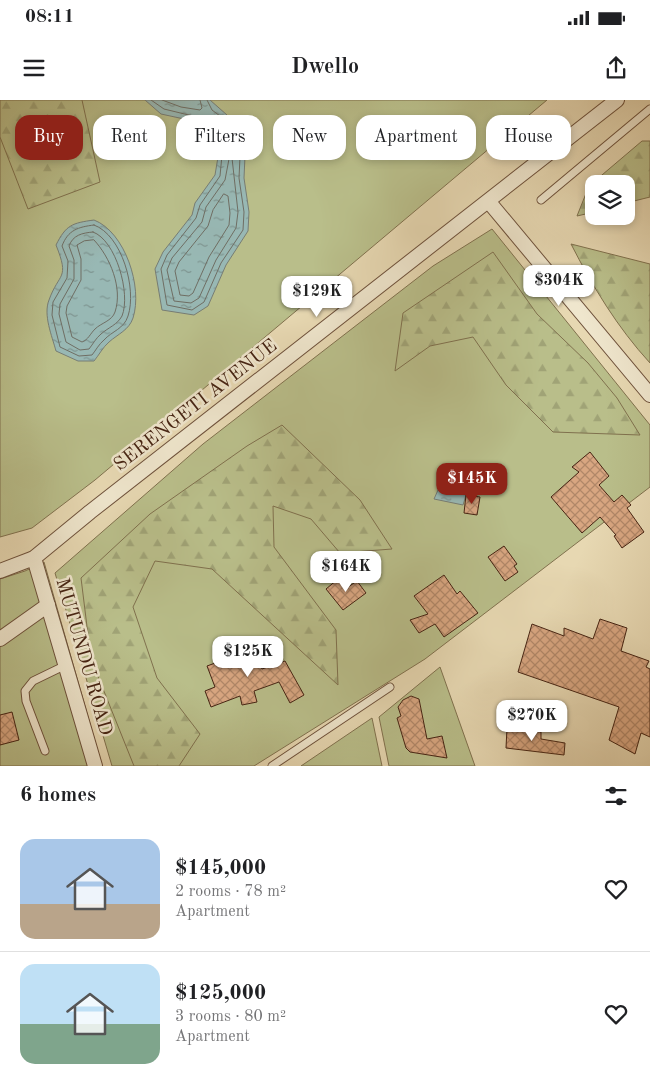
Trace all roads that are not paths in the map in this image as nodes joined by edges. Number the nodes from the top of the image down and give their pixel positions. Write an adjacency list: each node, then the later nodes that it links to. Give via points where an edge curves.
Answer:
1 (617, 100): 4 (street, SERENGETI AVENUE)
2 (650, 109): 3 (lane)
3 (541, 200)
4 (489, 202): 5 (street); 6 (street, SERENGETI AVENUE)
5 (650, 394)
6 (34, 558): 7 (street, SERENGETI AVENUE); 8 (street, MUTUNDU ROAD)
7 (0, 570)
8 (48, 605): 9 (street); 10 (street, MUTUNDU ROAD)
9 (0, 639)
10 (66, 665): 12 (lane, via 33,681 24,691); 13 (street, MUTUNDU ROAD)
11 (390, 687): 14 (lane)
12 (45, 751)
13 (95, 766)
14 (272, 766)

